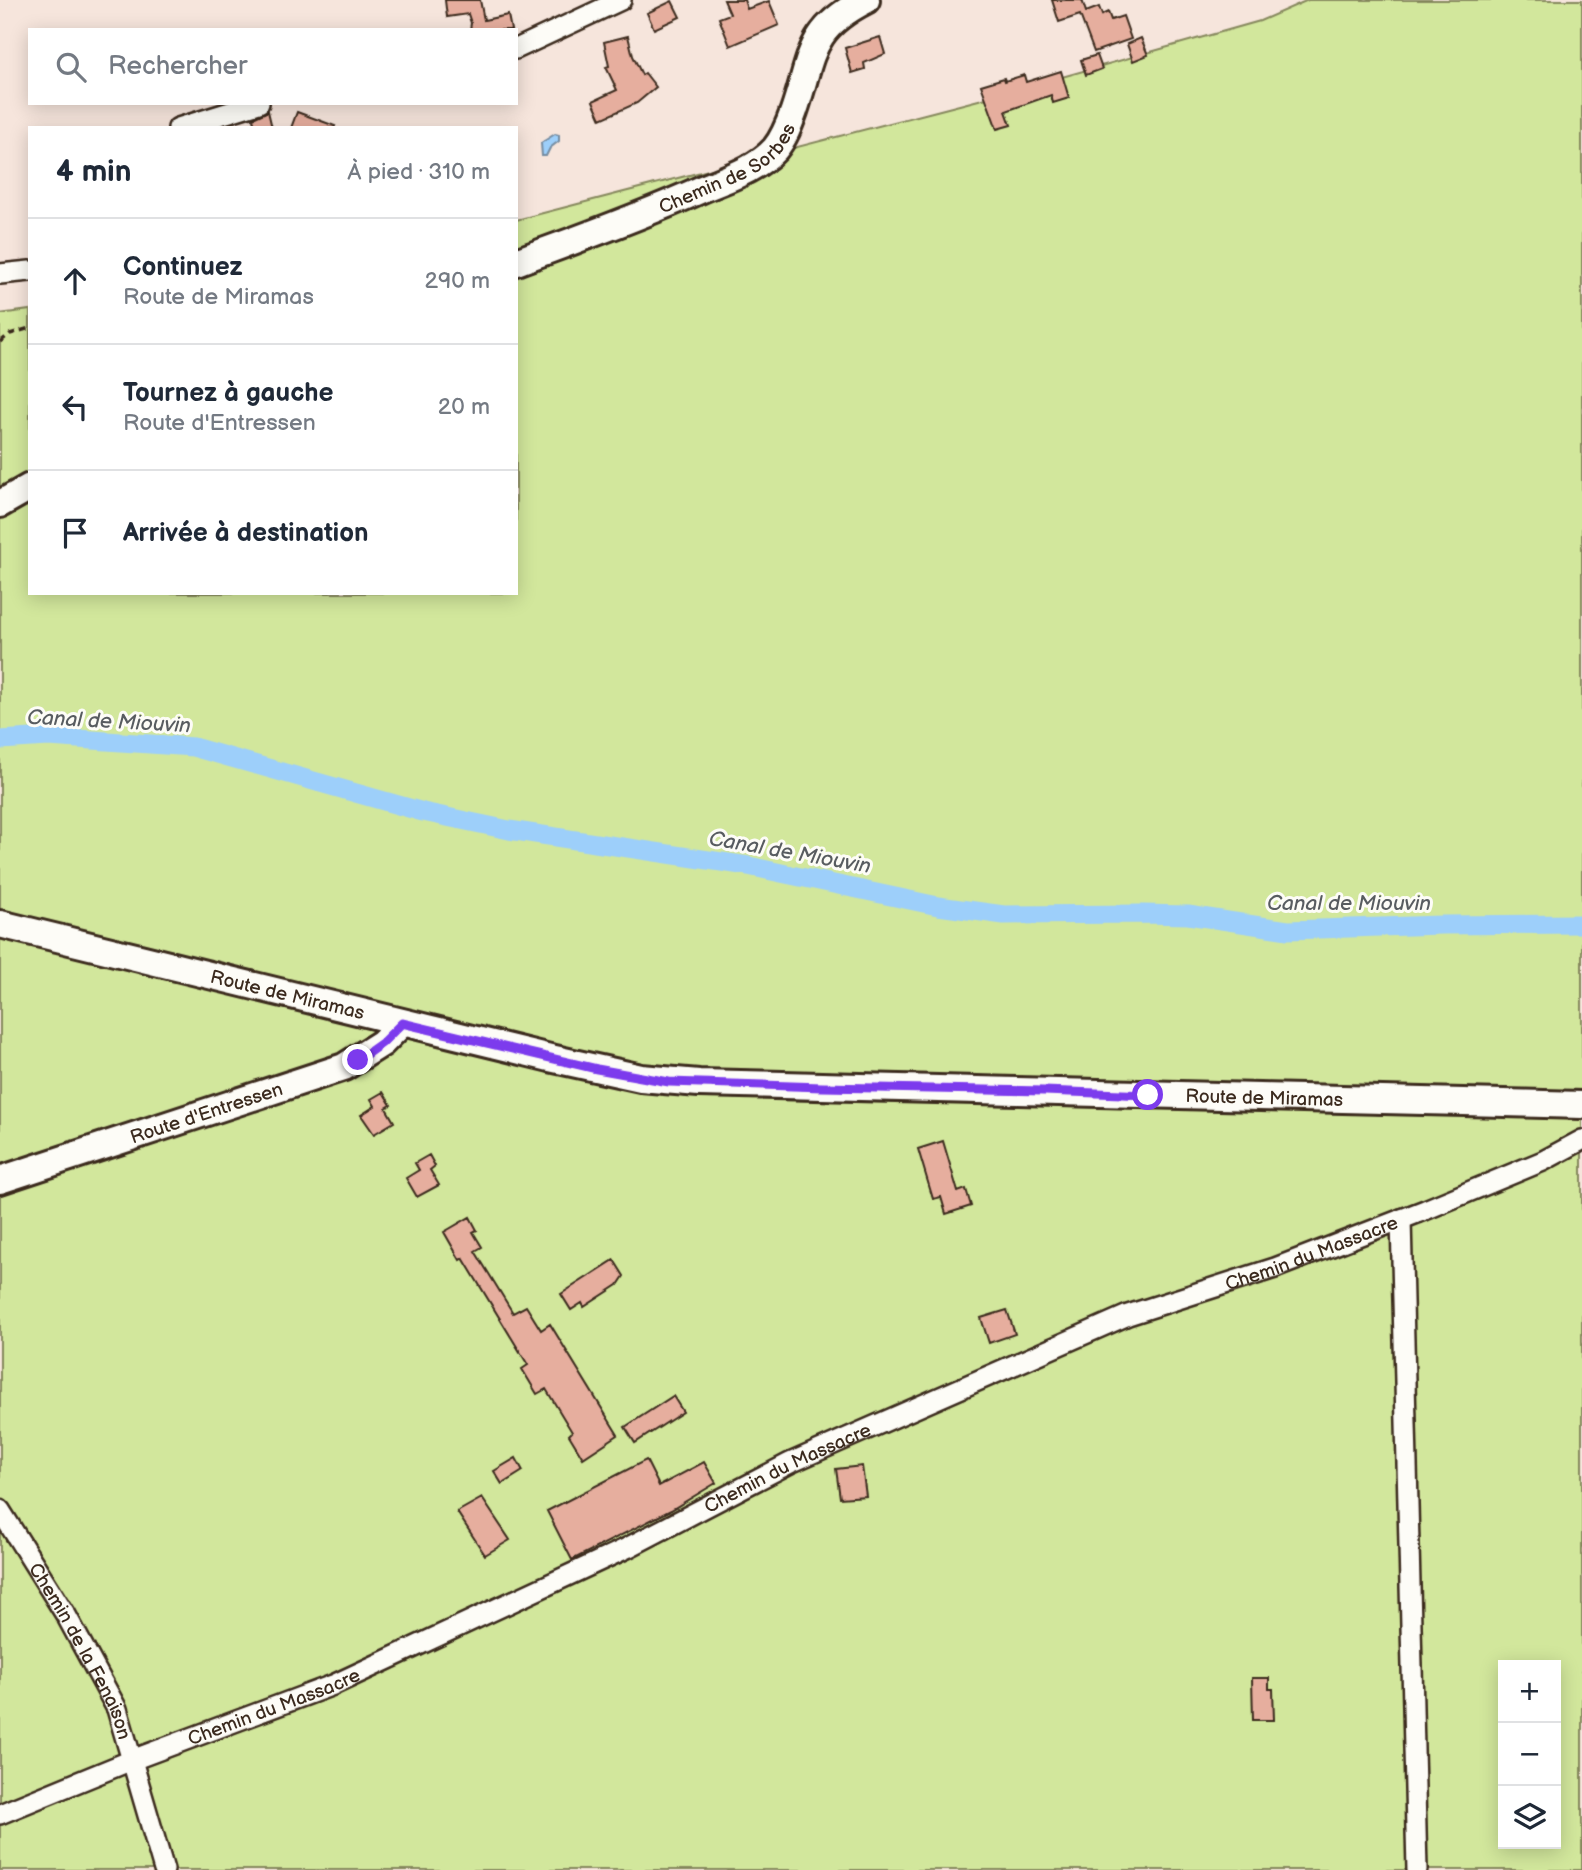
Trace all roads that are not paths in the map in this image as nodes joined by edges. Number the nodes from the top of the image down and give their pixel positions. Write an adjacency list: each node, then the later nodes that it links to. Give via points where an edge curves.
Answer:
1 (621, 0): 3 (street)
2 (866, 0): 6 (main road, Chemin de Sorbes, via 832,21 820,36 789,125 765,158 642,216)
3 (518, 48)
4 (253, 105): 5 (street)
5 (184, 126)
6 (518, 261)
7 (28, 271): 8 (street)
8 (0, 274)
9 (28, 488): 10 (main road)
10 (0, 504)
11 (0, 924): 12 (main road, Route de Miramas)
12 (402, 1023): 13 (main road, Route de Miramas, via 597,1069 679,1082); 15 (main road, Route d'Entressen, via 382,1043 344,1067)
13 (1582, 1105)
14 (1582, 1140): 16 (street, Chemin du Massacre, via 1543,1161)
15 (0, 1180)
16 (1401, 1219): 18 (street, Chemin du Massacre, via 1275,1268 1128,1315 790,1463 627,1548 333,1685); 21 (street)
17 (0, 1510): 18 (street, Chemin de la Fenaison, via 66,1615 117,1709)
18 (132, 1760): 19 (street, Chemin du Massacre); 20 (street, Chemin de la Fenaison)
19 (0, 1814)
20 (164, 1870)
21 (1417, 1870)

